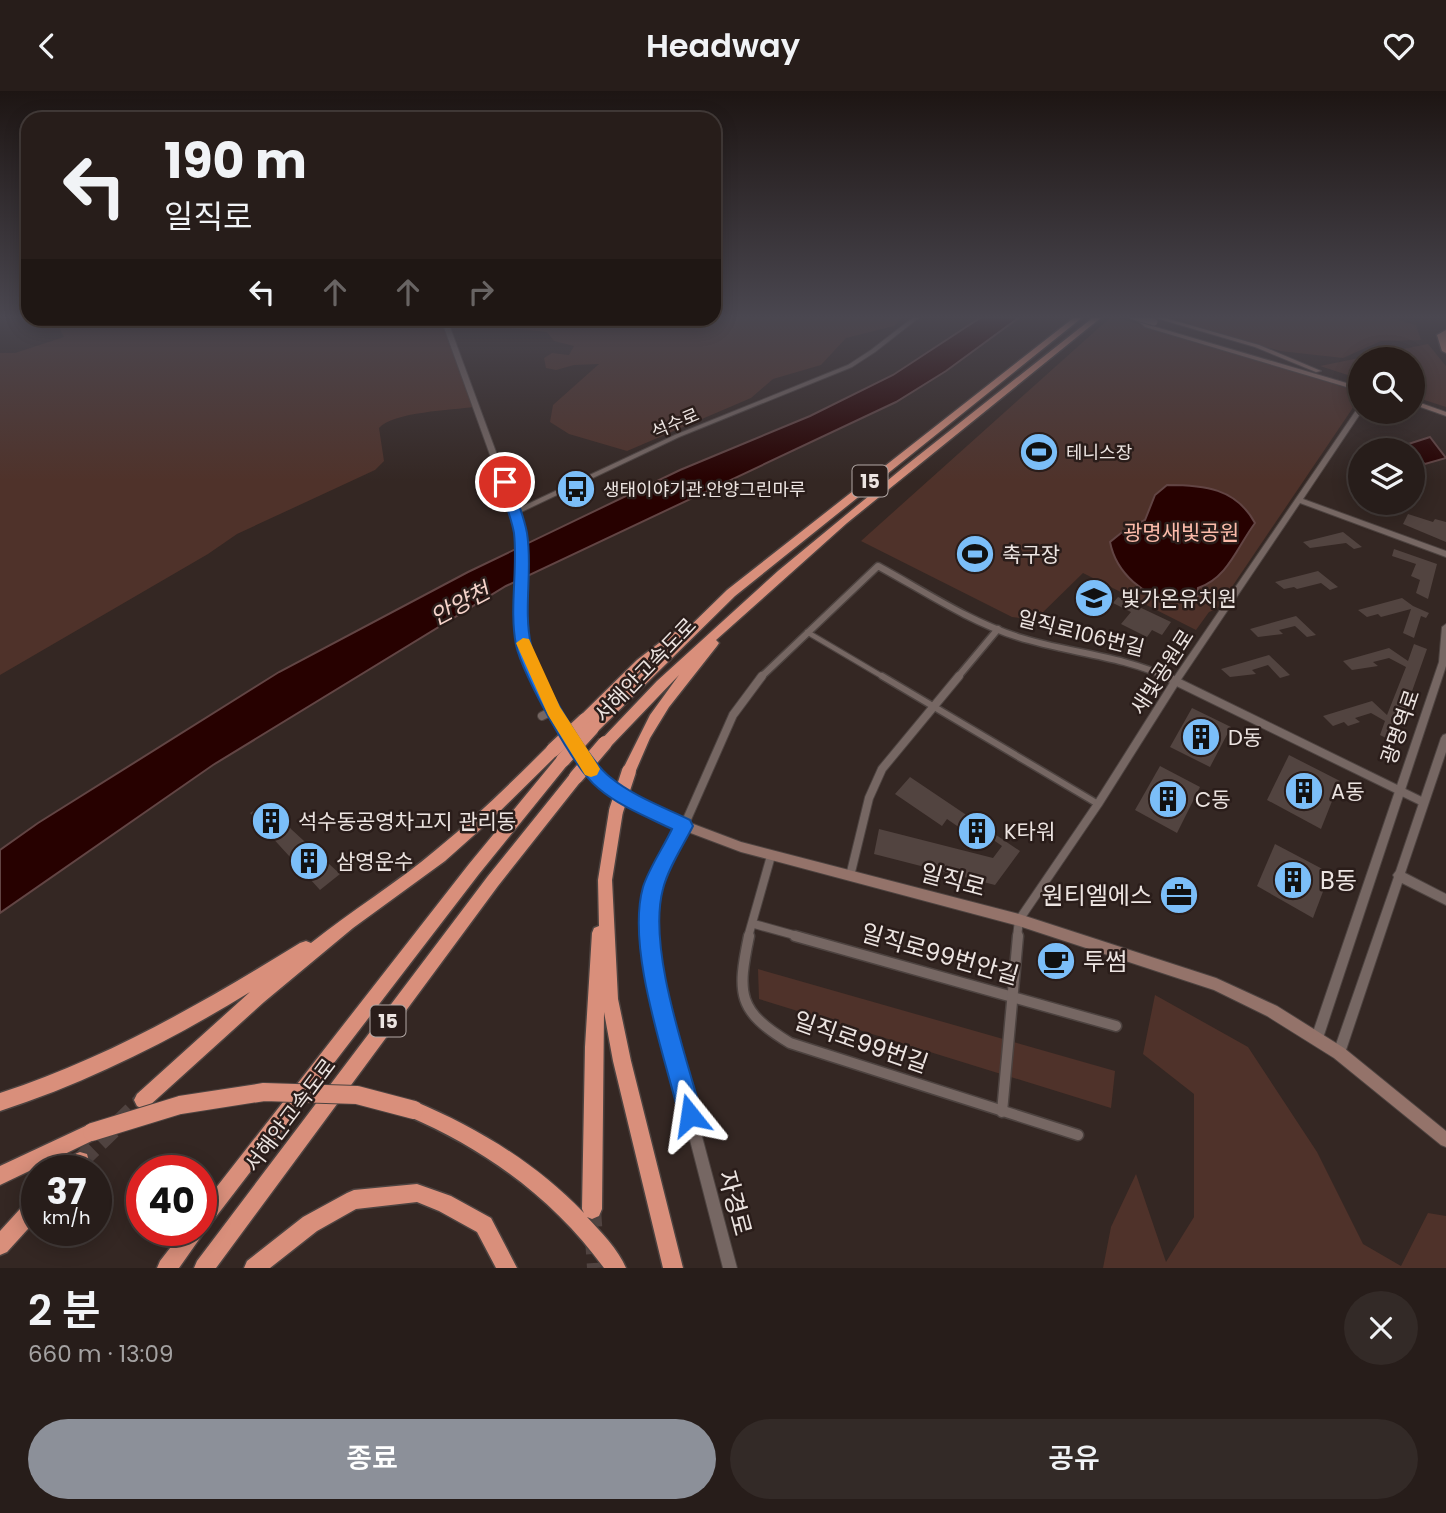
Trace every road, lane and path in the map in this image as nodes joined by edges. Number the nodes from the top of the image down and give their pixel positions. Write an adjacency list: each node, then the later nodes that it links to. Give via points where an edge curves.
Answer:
1 (463, 371): 13 (street)
2 (838, 371): 13 (street, 석수로, via 677,436)
3 (1009, 371): 15 (highway, 서해안고속도로 / 15)
4 (1030, 371): 16 (highway, 서해안고속도로 / 15)
5 (1300, 371): 8 (main road)
6 (1318, 371): 7 (main road)
7 (1348, 380)
8 (1348, 385)
9 (1425, 407): 10 (main road)
10 (1446, 414)
11 (1350, 424): 12 (street, 새빛공원로)
12 (1298, 500): 14 (street); 20 (street, 새빛공원로)
13 (515, 513): 29 (main road, 일직로, via 520,533 524,647 548,713 602,781)
14 (1446, 554)
15 (731, 593): 24 (highway, 서해안고속도로 / 15, bridge)
16 (750, 601): 23 (highway, 서해안고속도로 / 15, via 661,683); 28 (highway, bridge, via 654,718)
17 (1446, 627): 25 (street, 광명역로, via 1443,662)
18 (998, 629): 19 (street, 일직로106번길, via 878,566); 20 (street, 일직로106번길, via 1049,645 1119,658); 21 (street)
19 (807, 632): 21 (street); 29 (street, 일직로106번길, via 756,682 733,715)
20 (1175, 682): 25 (street, 일직로106번길); 27 (street, 새빛공원로)
21 (933, 708): 27 (street); 32 (street, via 882,769 869,798)
22 (1446, 738): 26 (street)
23 (605, 743): 54 (highway, 서해안고속도로 / 15, bridge, via 485,892)
24 (558, 755): 36 (highway, via 440,856); 48 (highway, 서해안고속도로 / 15)
25 (1398, 789): 26 (street, 일직로106번길); 40 (street, 광명역로)
26 (1423, 802): 31 (street)
27 (1098, 804): 35 (street, 새빛공원로)
28 (616, 811): 33 (highway)
29 (684, 826): 30 (main road, 일직로); 59 (street, 자경로, via 653,888 650,949)
30 (771, 856): 32 (main road, 일직로); 37 (street, 일직로99번길)
31 (1398, 875): 34 (street); 41 (street)
32 (850, 876): 35 (main road, 일직로)
33 (605, 880): 49 (highway, via 594,1047); 58 (highway, via 610,999)
34 (1446, 900)
35 (1019, 920): 38 (street); 40 (main road, 일직로, via 1216,984)
36 (348, 923): 42 (highway, via 258,996); 43 (highway, via 206,1010 78,1072)
37 (754, 924): 38 (street, 일직로99번안길); 44 (street, 일직로99번길, via 742,971 744,994 748,1011 770,1031 790,1043)
38 (1010, 996): 39 (street, 일직로99번안길); 44 (street)
39 (1115, 1026)
40 (1317, 1038): 41 (main road, 일직로)
41 (1339, 1053): 46 (main road, 일직로)
42 (144, 1100)
43 (0, 1102)
44 (1002, 1112): 45 (street, 일직로99번길)
45 (1078, 1135)
46 (1446, 1140)
47 (0, 1175): 57 (highway, bridge, via 92,1132 180,1105 264,1092 357,1095 436,1119 513,1163 557,1198)
48 (217, 1202)
49 (592, 1209)
50 (21, 1222): 51 (highway)
51 (0, 1245)
52 (184, 1246): 53 (highway)
53 (167, 1268)
54 (204, 1268)
55 (254, 1268): 56 (highway, via 310,1224 354,1201 417,1192 484,1225)
56 (507, 1268)
57 (617, 1268)
58 (673, 1268)
59 (730, 1268)

